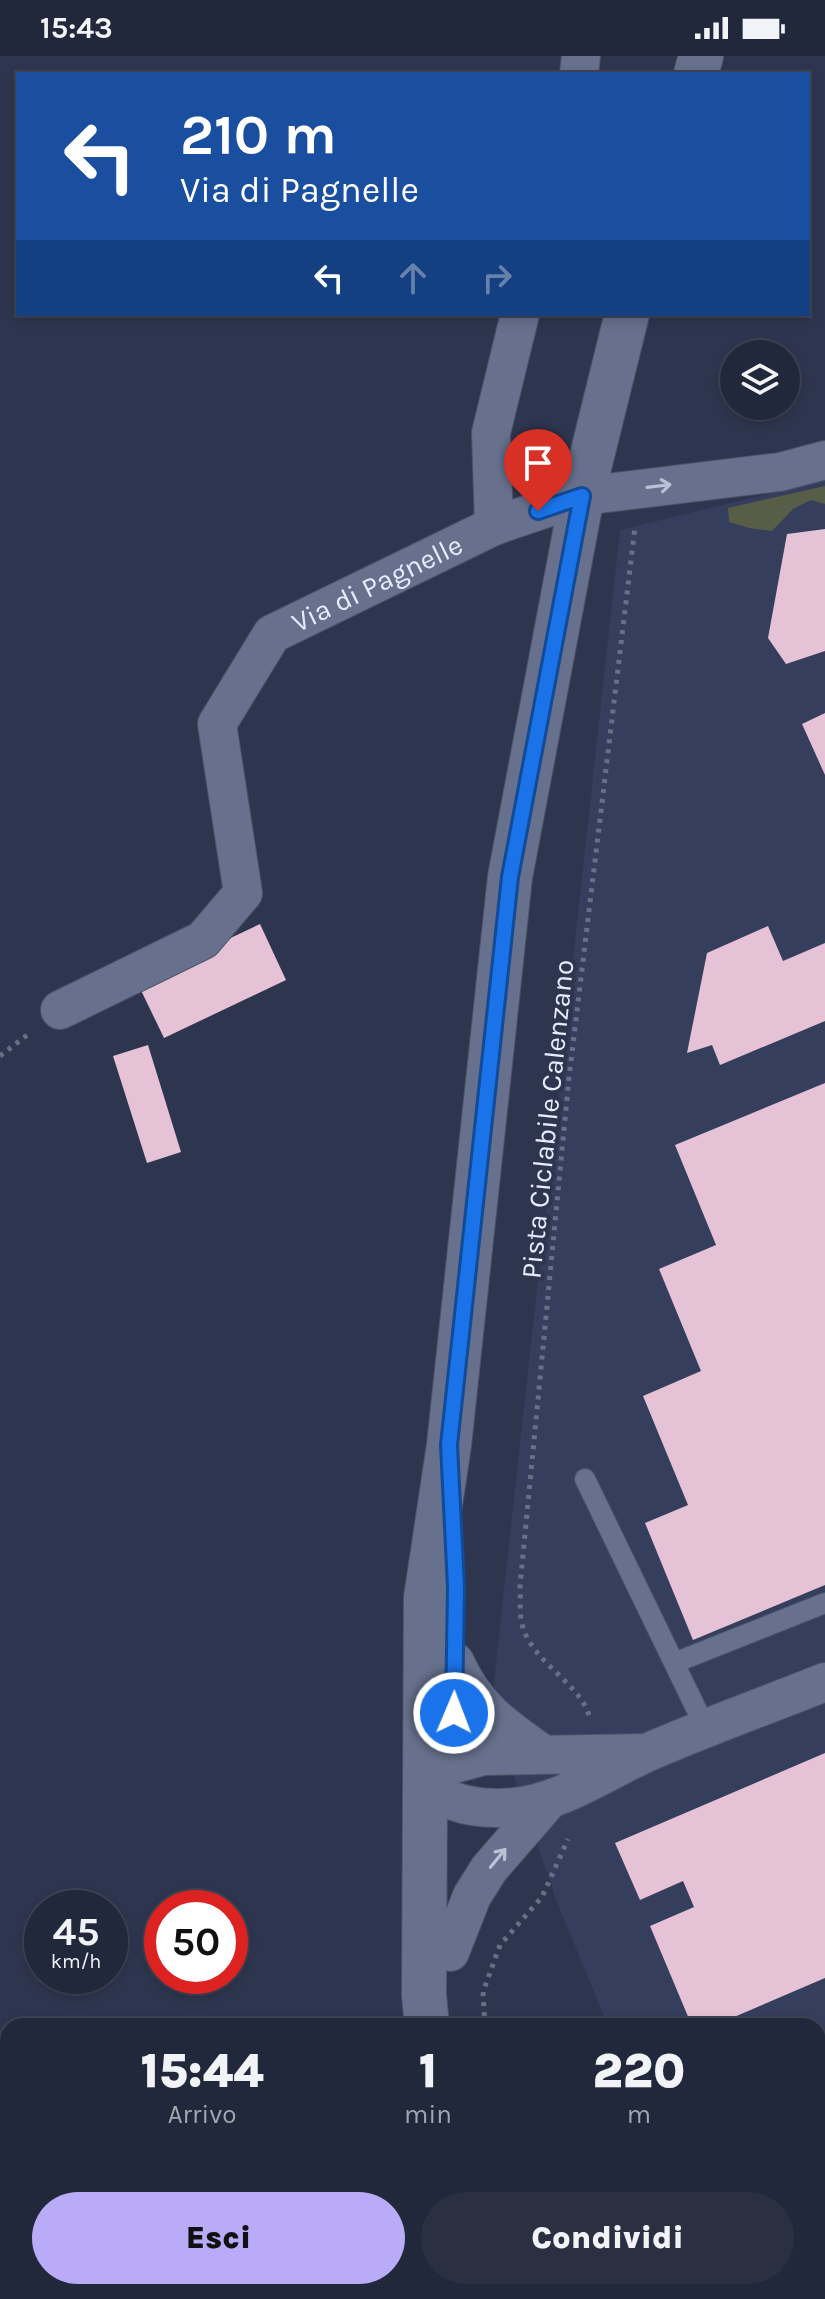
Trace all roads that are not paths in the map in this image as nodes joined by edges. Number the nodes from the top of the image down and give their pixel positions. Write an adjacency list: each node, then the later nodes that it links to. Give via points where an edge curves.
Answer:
1 (520, 316): 5 (street, via 491,433)
2 (627, 316): 4 (main road)
3 (825, 460): 4 (street, Via di Pagnelle, one-way to 3, via 780,472)
4 (582, 496): 5 (street, Via di Pagnelle); 7 (main road, via 510,877)
5 (494, 526): 6 (street, Via di Pagnelle, via 272,634 217,724 243,893 203,940)
6 (60, 1010)
7 (449, 1445): 10 (main road); 16 (main road, via 426,1598)
8 (585, 1479): 11 (lane)
9 (825, 1603): 11 (lane)
10 (455, 1662): 15 (street, via 478,1702); 16 (main road)
11 (674, 1663): 13 (lane)
12 (825, 1682): 13 (street)
13 (706, 1729): 14 (street)
14 (646, 1753): 15 (street); 17 (street)
15 (543, 1754): 16 (street, via 484,1756)
16 (444, 1783): 17 (street, via 486,1808); 18 (main road); 19 (main road)
17 (560, 1815): 18 (street, one-way to 17, via 472,1896 506,1848)
18 (450, 1952): 20 (main road)
19 (426, 2018)
20 (446, 2018)

